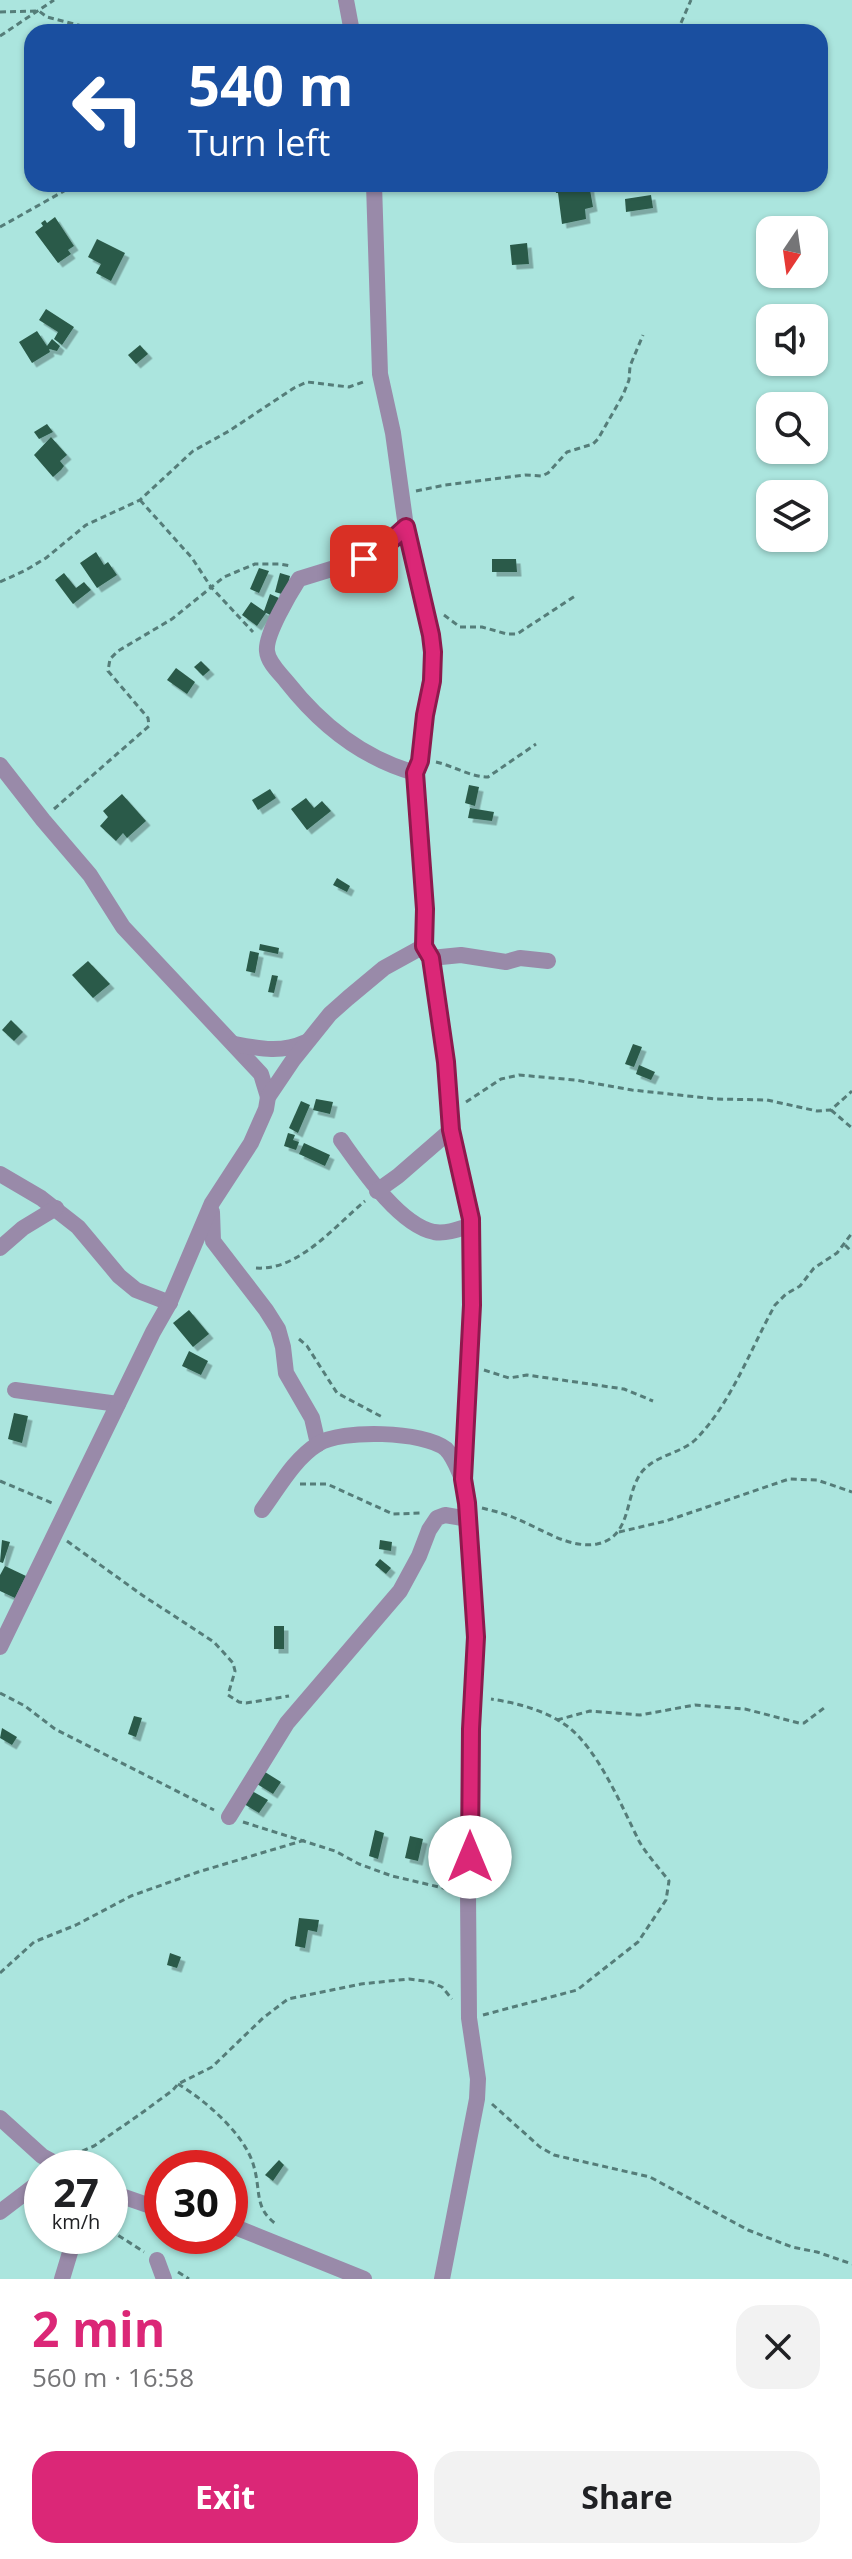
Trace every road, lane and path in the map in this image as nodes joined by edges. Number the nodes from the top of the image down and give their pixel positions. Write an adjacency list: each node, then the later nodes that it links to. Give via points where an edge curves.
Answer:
1 (54, 0): 4 (path)
2 (346, 0): 7 (street)
3 (691, 0): 8 (path)
4 (39, 11): 5 (path); 6 (path); 9 (path)
5 (0, 12)
6 (74, 24)
7 (350, 24)
8 (680, 24)
9 (0, 36)
10 (62, 192): 12 (path)
11 (374, 192): 14 (street)
12 (0, 227)
13 (643, 335): 15 (path, via 623,395 593,444 567,452 542,476 445,485)
14 (380, 374): 15 (street); 16 (path, via 349,387 313,382 294,388 193,451)
15 (402, 497): 17 (street)
16 (140, 500): 19 (path, via 86,525 46,558); 20 (path)
17 (406, 527): 18 (street, via 377,553); 22 (street)
18 (304, 575): 20 (path, via 280,564 255,564); 23 (street, via 284,603)
19 (0, 582)
20 (211, 587): 23 (path); 27 (path, via 110,659 108,671 149,726)
21 (575, 596): 22 (path, via 517,634 460,627 442,613)
22 (426, 612): 26 (street, via 432,681)
23 (267, 652): 26 (street, via 334,732 393,765)
24 (536, 744): 26 (path, via 488,777 450,765)
25 (0, 765): 27 (street)
26 (418, 767): 28 (street)
27 (43, 820): 31 (street, via 90,875 123,927)
28 (428, 952): 29 (street, via 506,962); 30 (street, via 384,968); 35 (street)
29 (548, 961)
30 (306, 1042): 31 (street, via 279,1051); 33 (street)
31 (235, 1044): 33 (street, via 261,1074)
32 (852, 1091): 34 (path)
33 (268, 1097): 40 (street, via 251,1143)
34 (831, 1110): 35 (path, via 519,1075 501,1079); 36 (path)
35 (451, 1122): 39 (street); 42 (street)
36 (852, 1128)
37 (341, 1140): 39 (street)
38 (0, 1174): 41 (street)
39 (377, 1191): 42 (street, via 422,1228 450,1232); 47 (path, via 284,1265)
40 (212, 1203): 47 (street, via 213,1241); 48 (street)
41 (56, 1208): 45 (street); 48 (street, via 136,1290)
42 (471, 1225): 50 (street)
43 (852, 1233): 44 (path)
44 (845, 1245): 46 (path); 65 (path, via 775,1305 702,1434 656,1459 640,1475)
45 (0, 1248)
46 (852, 1252)
47 (231, 1266): 55 (street, via 278,1329 286,1373 312,1418)
48 (170, 1303): 53 (street)
49 (297, 1337): 54 (path, via 337,1393 379,1413)
50 (468, 1366): 52 (path, via 509,1378 527,1375 624,1389); 56 (street)
51 (15, 1390): 53 (street)
52 (653, 1401)
53 (118, 1404): 60 (street)
54 (393, 1434): 55 (street); 56 (street, via 445,1449)
55 (318, 1444): 58 (street)
56 (463, 1479): 62 (street)
57 (0, 1481): 60 (path)
58 (281, 1484): 61 (street); 63 (path, via 327,1484 393,1514)
59 (852, 1492): 65 (path, via 817,1480 789,1479)
60 (67, 1510): 64 (street)
61 (262, 1510)
62 (468, 1511): 63 (street); 65 (path, via 516,1518 577,1544 610,1540); 68 (street, via 476,1637)
63 (445, 1515): 67 (street, via 429,1530 400,1591)
64 (56, 1532): 66 (street); 67 (path, via 214,1642 233,1663 228,1695 239,1702)
65 (619, 1532)
66 (0, 1647)
67 (313, 1692): 71 (street, via 287,1723)
68 (472, 1696): 70 (path); 74 (street)
69 (824, 1708): 70 (path, via 804,1723 745,1709 695,1705 640,1715 590,1711)
70 (557, 1720): 74 (path, via 585,1743 640,1843 669,1881 666,1900 638,1942 577,1990)
71 (229, 1817)
72 (305, 1840): 73 (path, via 131,1896 34,1942)
73 (0, 1973)
74 (469, 2018): 75 (path, via 442,1987 409,1979 294,1997 263,2018 212,2067); 76 (street)
75 (178, 2084): 79 (path); 82 (path, via 218,2114 248,2153 264,2215)
76 (478, 2091): 86 (path, via 554,2155 650,2177 748,2230); 90 (street)
77 (0, 2118): 78 (street)
78 (35, 2150)
79 (87, 2150)
80 (24, 2194): 81 (street)
81 (0, 2212)
82 (281, 2229)
83 (248, 2232): 89 (street)
84 (70, 2254): 87 (street)
85 (157, 2260): 88 (street)
86 (852, 2264)
87 (62, 2279)
88 (164, 2279)
89 (364, 2279)
90 (442, 2279)

